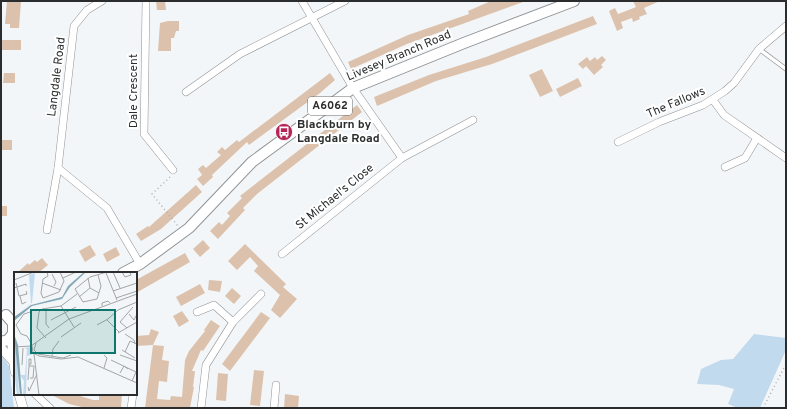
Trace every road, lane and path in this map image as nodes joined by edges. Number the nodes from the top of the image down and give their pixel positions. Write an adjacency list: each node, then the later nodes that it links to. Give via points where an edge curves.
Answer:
1 (102, 1): 19 (street, Langdale Road, via 87,10 74,26)
2 (146, 1): 20 (street, Dale Crescent, via 144,134)
3 (302, 1): 6 (street)
4 (345, 1): 6 (street)
5 (574, 1): 10 (main road, Livesey Branch Road / A6062)
6 (311, 19): 10 (street); 11 (street, via 240,54)
7 (786, 26): 8 (street, The Fallows)
8 (758, 49): 9 (lane); 12 (street, The Fallows, via 730,88)
9 (786, 69)
10 (354, 88): 16 (street); 24 (main road, Livesey Branch Road / A6062, via 252,162 189,228)
11 (186, 92)
12 (713, 100): 14 (street, via 724,115); 15 (street, The Fallows)
13 (473, 120): 16 (street, St Michael's Close)
14 (757, 138): 17 (street); 18 (street, via 745,158)
15 (618, 142)
16 (402, 158): 23 (street, St Michael's Close)
17 (786, 158)
18 (725, 167)
19 (58, 168): 22 (street, Langdale Road); 24 (street, via 107,208)
20 (173, 170): 21 (path, via 175,172 152,194)
21 (179, 227)
22 (47, 230)
23 (282, 254)
24 (140, 264): 25 (main road, Livesey Branch Road / A6062)
25 (125, 272)
26 (261, 294): 29 (street)
27 (197, 312): 29 (street, via 214,306)
28 (5, 314): 30 (main road, via 13,322)
29 (233, 322): 43 (street, via 206,365)
30 (13, 334): 31 (main road); 33 (street)
31 (1, 342)
32 (1, 348): 33 (street)
33 (13, 361): 35 (street)
34 (786, 364): 45 (path)
35 (14, 366)
36 (276, 385): 44 (street)
37 (19, 395): 40 (street)
38 (36, 395): 41 (street)
39 (133, 395): 42 (street)
40 (23, 408)
41 (50, 408)
42 (131, 408)
43 (200, 408)
44 (274, 408)
45 (763, 408)

